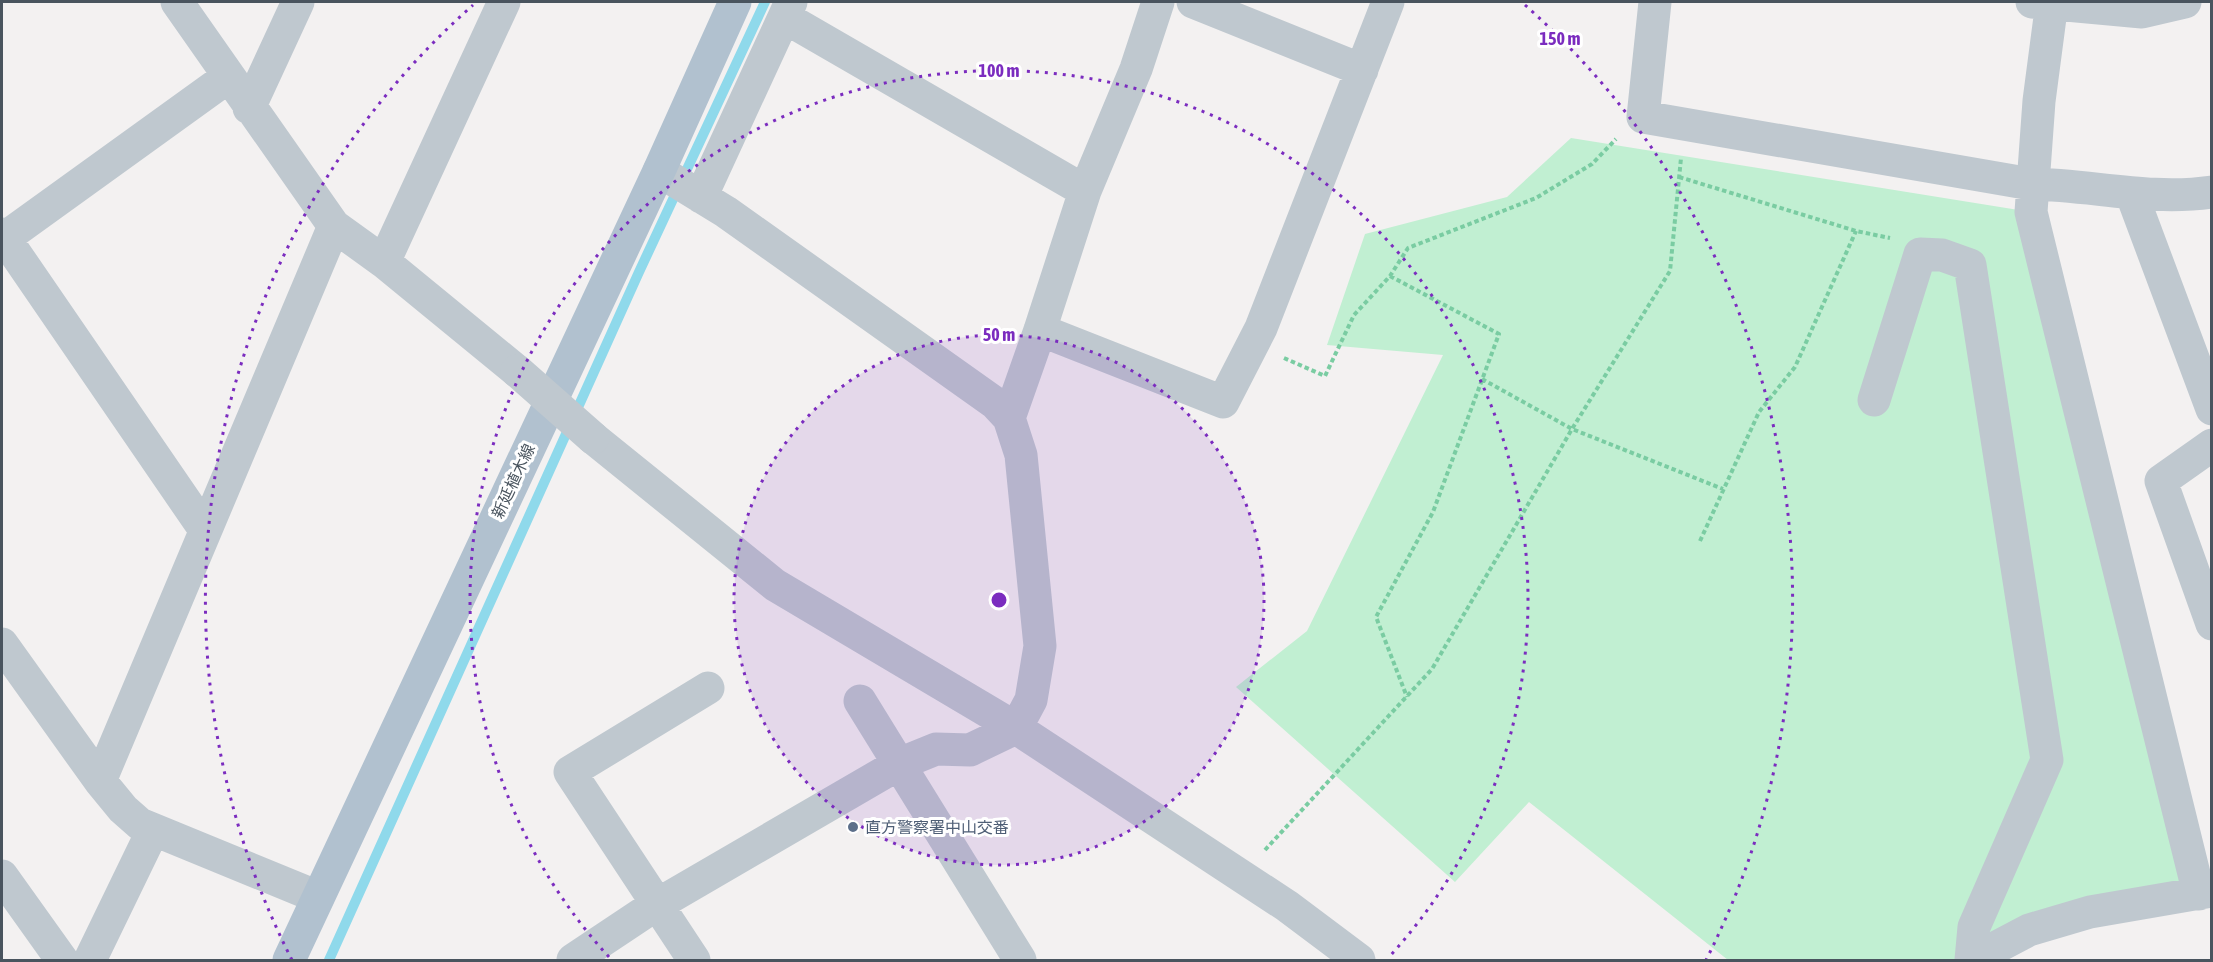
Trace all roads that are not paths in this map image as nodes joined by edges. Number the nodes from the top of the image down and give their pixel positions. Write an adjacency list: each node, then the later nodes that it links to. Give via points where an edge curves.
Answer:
1 (177, 2): 13 (street)
2 (298, 2): 14 (street)
3 (504, 2): 23 (street)
4 (735, 2): 15 (main road, 新延植木線)
5 (1158, 2): 17 (street, via 1136,69)
6 (1193, 2): 12 (street)
7 (1388, 2): 12 (street)
8 (1655, 2): 16 (street, via 1643,117)
9 (2045, 2): 10 (street, via 2142,12); 16 (street)
10 (2185, 2)
11 (788, 9): 17 (street); 20 (street)
12 (1362, 70): 24 (street, via 1252,345 1223,402)
13 (228, 77): 14 (street); 22 (street)
14 (249, 108): 21 (street)
15 (658, 171): 20 (street); 40 (main road, 新延植木線)
16 (2031, 184): 19 (street, via 2061,184); 39 (street, via 2031,212)
17 (1085, 191): 24 (street)
18 (2211, 192): 19 (street, via 2190,196)
19 (2132, 195): 26 (street)
20 (701, 197): 27 (street, via 985,396)
21 (334, 226): 23 (street); 29 (street)
22 (2, 238): 29 (street)
23 (384, 262): 34 (street, bridge, via 775,585)
24 (1040, 330): 27 (street)
25 (1875, 400): 49 (street, via 1920,254 1942,255 1970,265 2048,760 1974,927)
26 (2211, 409)
27 (1009, 418): 34 (street, via 1021,455 1040,646 1030,700)
28 (2211, 445): 30 (street, via 2162,481)
29 (205, 530): 36 (street)
30 (2211, 624)
31 (2, 644): 36 (street)
32 (708, 688): 41 (street, via 570,771)
33 (860, 701): 35 (street)
34 (1016, 728): 35 (street, via 970,750 936,749); 48 (street, via 1287,906)
35 (899, 764): 41 (street); 47 (street)
36 (100, 781): 37 (street, via 123,809)
37 (153, 830): 40 (street); 43 (street)
38 (2, 876): 42 (street)
39 (2205, 893): 49 (street, via 2090,912 2039,927)
40 (318, 897): 44 (main road, 新延植木線)
41 (658, 905): 45 (street); 46 (street)
42 (62, 960)
43 (90, 960)
44 (289, 960)
45 (573, 960)
46 (694, 960)
47 (1020, 960)
48 (1359, 960)
49 (1971, 960)

